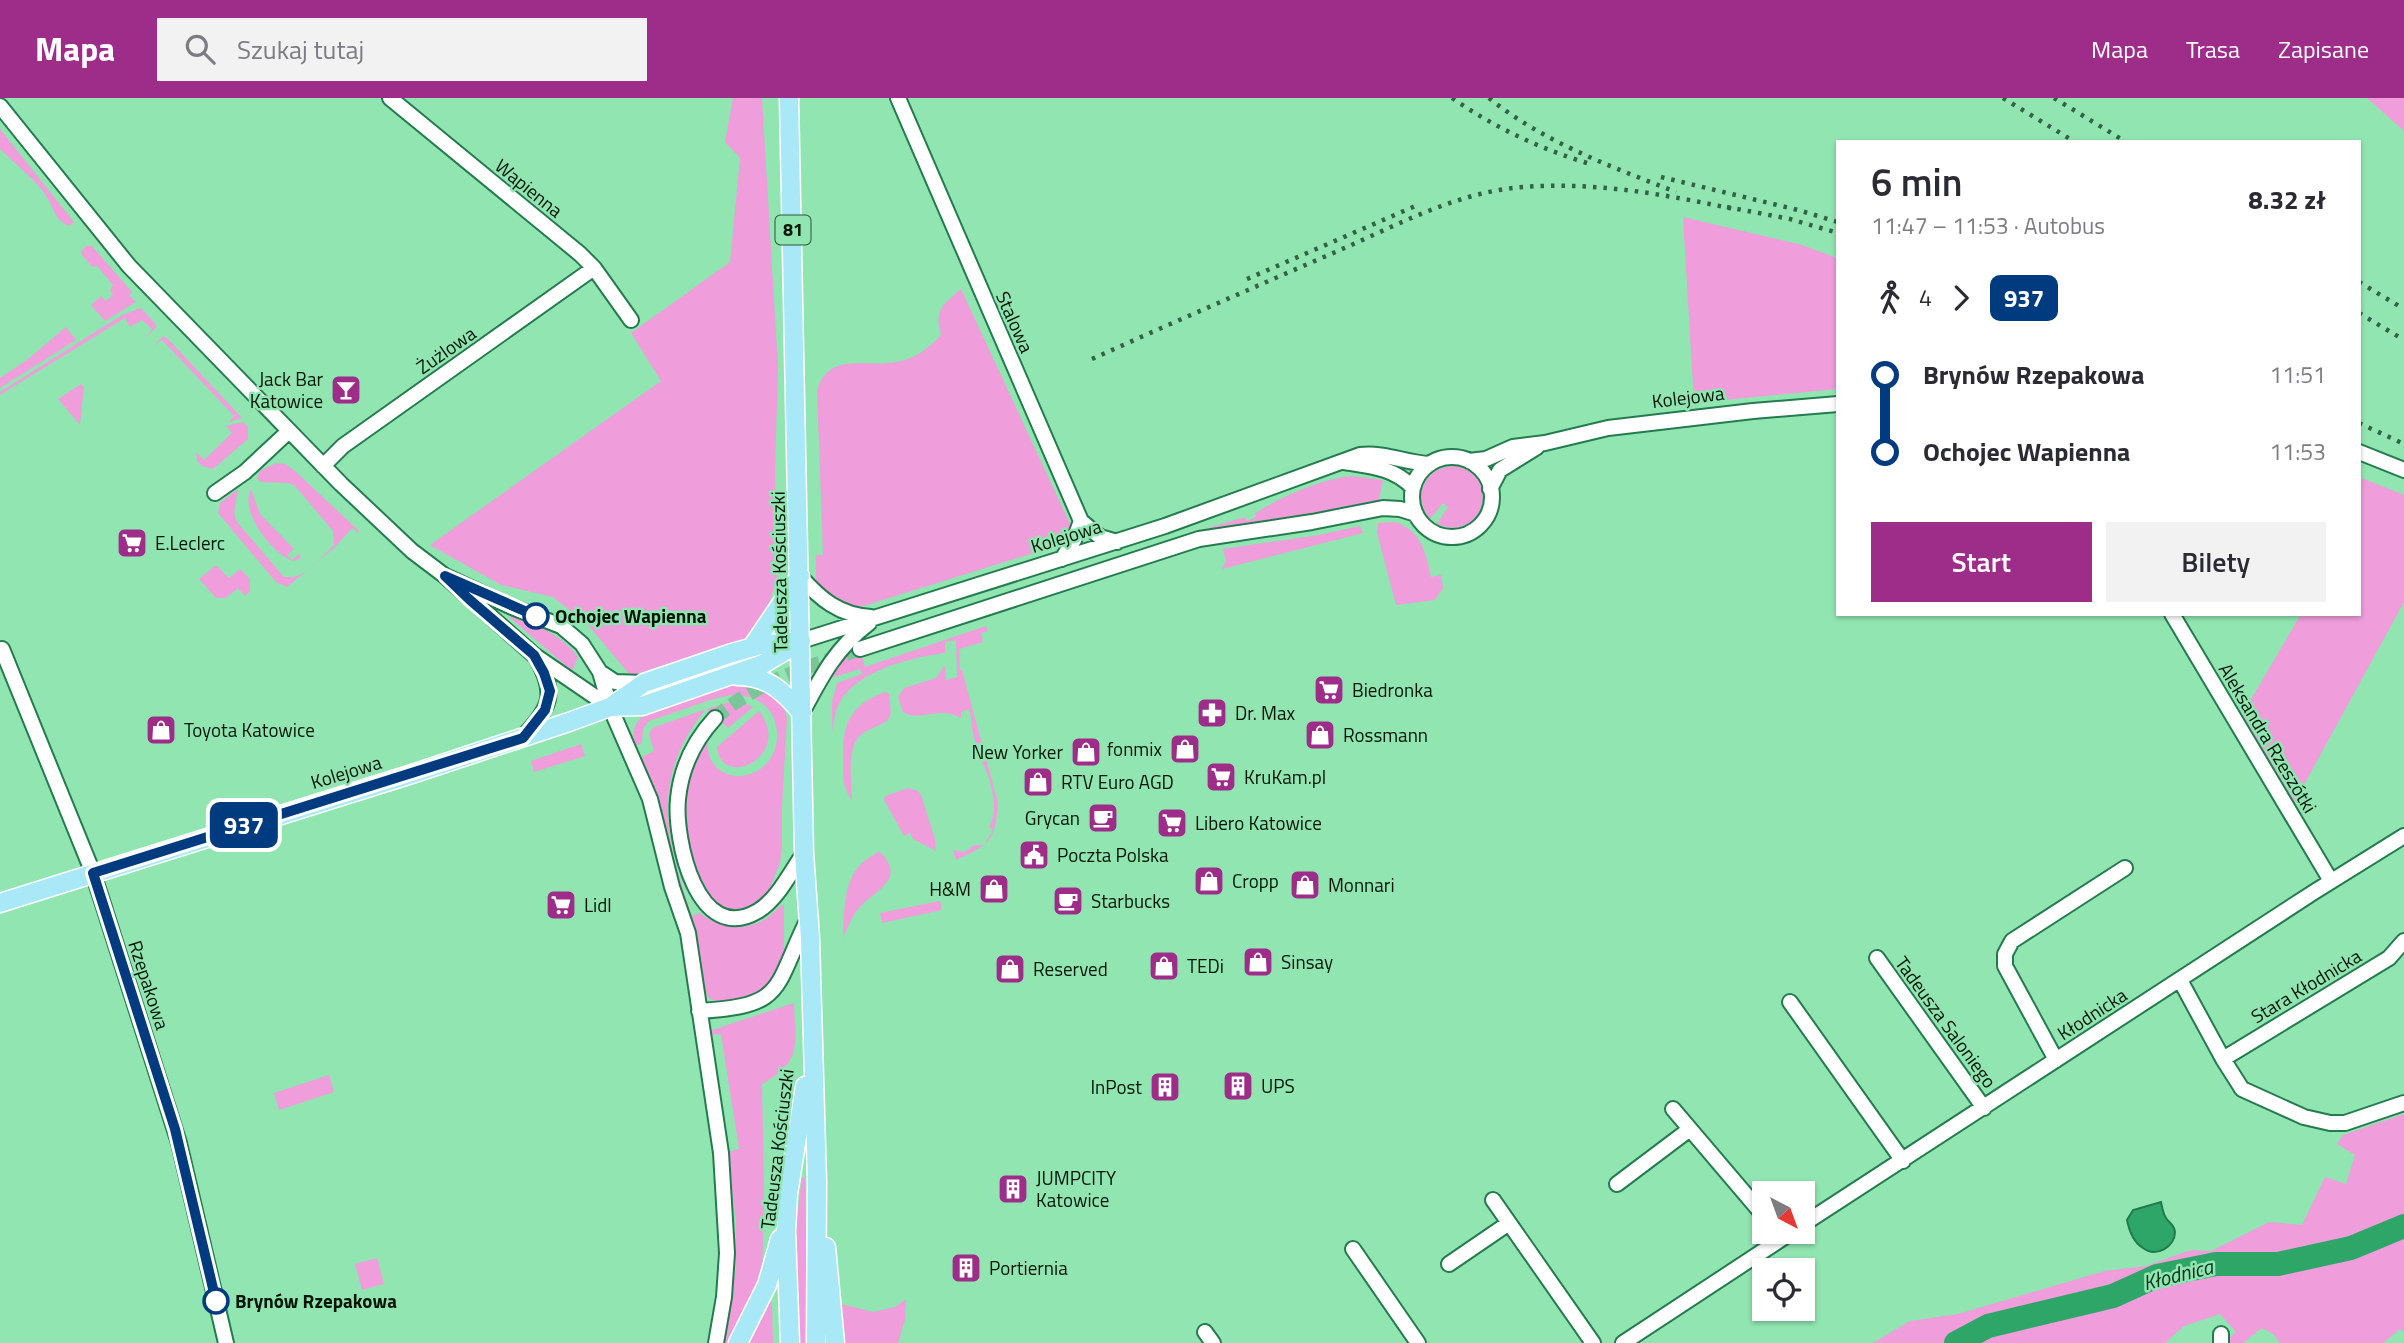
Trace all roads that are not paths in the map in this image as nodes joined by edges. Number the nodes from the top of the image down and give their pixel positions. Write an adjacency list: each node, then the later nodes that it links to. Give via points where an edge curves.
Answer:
1 (390, 98): 5 (street, Wapienna)
2 (789, 98): 24 (main road, Tadeusza Kościuszki / 81)
3 (898, 98): 20 (street, Stalowa)
4 (0, 106): 8 (street, via 129,266)
5 (594, 268): 6 (street, Wapienna); 14 (street, Żużlowa, via 343,446)
6 (631, 320)
7 (1836, 404): 9 (street, Kolejowa, via 1620,427)
8 (289, 431): 14 (street); 18 (street)
9 (1545, 443): 11 (street, Kolejowa); 17 (street, Kolejowa, via 1500,470)
10 (2361, 453): 15 (street)
11 (1469, 461): 13 (street, via 1445,458); 17 (street, via 1482,471)
12 (1341, 462): 13 (street, Kolejowa, via 1379,454); 16 (street, Kolejowa, via 1390,471); 21 (street, Kolejowa)
13 (1430, 464): 16 (street)
14 (323, 466): 23 (street, via 404,544)
15 (2404, 470)
16 (1413, 488): 19 (street)
17 (1490, 489): 19 (street, via 1486,516 1463,535 1434,533)
18 (215, 494)
19 (1416, 514): 30 (street, via 1383,508 1199,539)
20 (1080, 521): 21 (street, via 1100,537); 22 (street)
21 (1116, 542): 22 (street, Kolejowa)
22 (1062, 559): 26 (street, Kolejowa)
23 (445, 576): 31 (street); 32 (street, via 561,626 582,644)
24 (800, 576): 26 (street, via 835,608 856,617); 27 (main road, Tadeusza Kościuszki / 81); 28 (main road)
25 (2173, 616): 43 (street, Aleksandra Rzeszótki)
26 (876, 618): 27 (street, Kolejowa); 36 (street, via 827,665)
27 (801, 641): 28 (main road, Kolejowa); 33 (main road, Kolejowa, via 763,664); 36 (main road, Tadeusza Kościuszki)
28 (752, 647): 34 (main road, Kolejowa)
29 (2, 649): 42 (street, Rzepakowa)
30 (860, 649)
31 (534, 655): 35 (street); 38 (street, via 550,691 545,710)
32 (600, 671): 34 (street, via 622,684); 35 (street)
33 (730, 676): 35 (main road, Kolejowa, via 642,706); 36 (main road, via 767,680)
34 (644, 683): 35 (main road, Kolejowa)
35 (610, 706): 38 (main road, Kolejowa); 50 (street, via 659,829 688,933)
36 (802, 713): 40 (main road, Tadeusza Kościuszki)
37 (715, 718): 40 (street, via 690,753 678,799 684,856 700,897 722,914 737,917 756,912 773,898)
38 (523, 738): 42 (main road, Kolejowa)
39 (2404, 836): 43 (street, Kłodnicka)
40 (804, 852): 45 (main road, Tadeusza Kościuszki)
41 (2125, 868): 53 (street, via 2012,941 2005,954 2005,966)
42 (93, 873): 44 (main road, Kolejowa); 69 (street, Rzepakowa, via 179,1143)
43 (2331, 881): 48 (street, Kłodnicka)
44 (0, 903)
45 (809, 918): 50 (street, via 779,984 769,994 754,1004); 51 (main road, Tadeusza Kościuszki)
46 (2404, 941): 52 (street, Stara Kłodnicka, via 2389,958)
47 (1877, 958): 55 (street, Tadeusza Saloniego)
48 (2180, 980): 52 (street); 53 (street, Kłodnicka)
49 (1790, 1002): 58 (street)
50 (698, 1011): 70 (street, via 721,1153 727,1253)
51 (812, 1044): 59 (main road, Tadeusza Kościuszki); 61 (main road, Tadeusza Kościuszki)
52 (2223, 1059): 54 (street, via 2242,1088 2304,1117 2345,1123)
53 (2056, 1060): 55 (street, Kłodnicka)
54 (2404, 1103)
55 (1984, 1108): 58 (street, Kłodnicka)
56 (1672, 1109): 57 (street)
57 (1690, 1129): 60 (street); 63 (street)
58 (1903, 1161): 64 (street, Kłodnicka)
59 (817, 1182): 73 (main road, Tadeusza Kościuszki); 74 (main road)
60 (1617, 1184)
61 (788, 1194): 71 (main road, via 770,1276); 72 (main road, Tadeusza Kościuszki)
62 (1493, 1200): 65 (street)
63 (1752, 1202)
64 (1815, 1217)
65 (1509, 1223): 68 (street); 76 (street)
66 (1769, 1244): 77 (street)
67 (1353, 1250): 75 (street)
68 (1448, 1264)
69 (226, 1343)
70 (716, 1343)
71 (738, 1343)
72 (790, 1343)
73 (816, 1343)
74 (835, 1343)
75 (1418, 1343)
76 (1593, 1343)
77 (1623, 1343)

